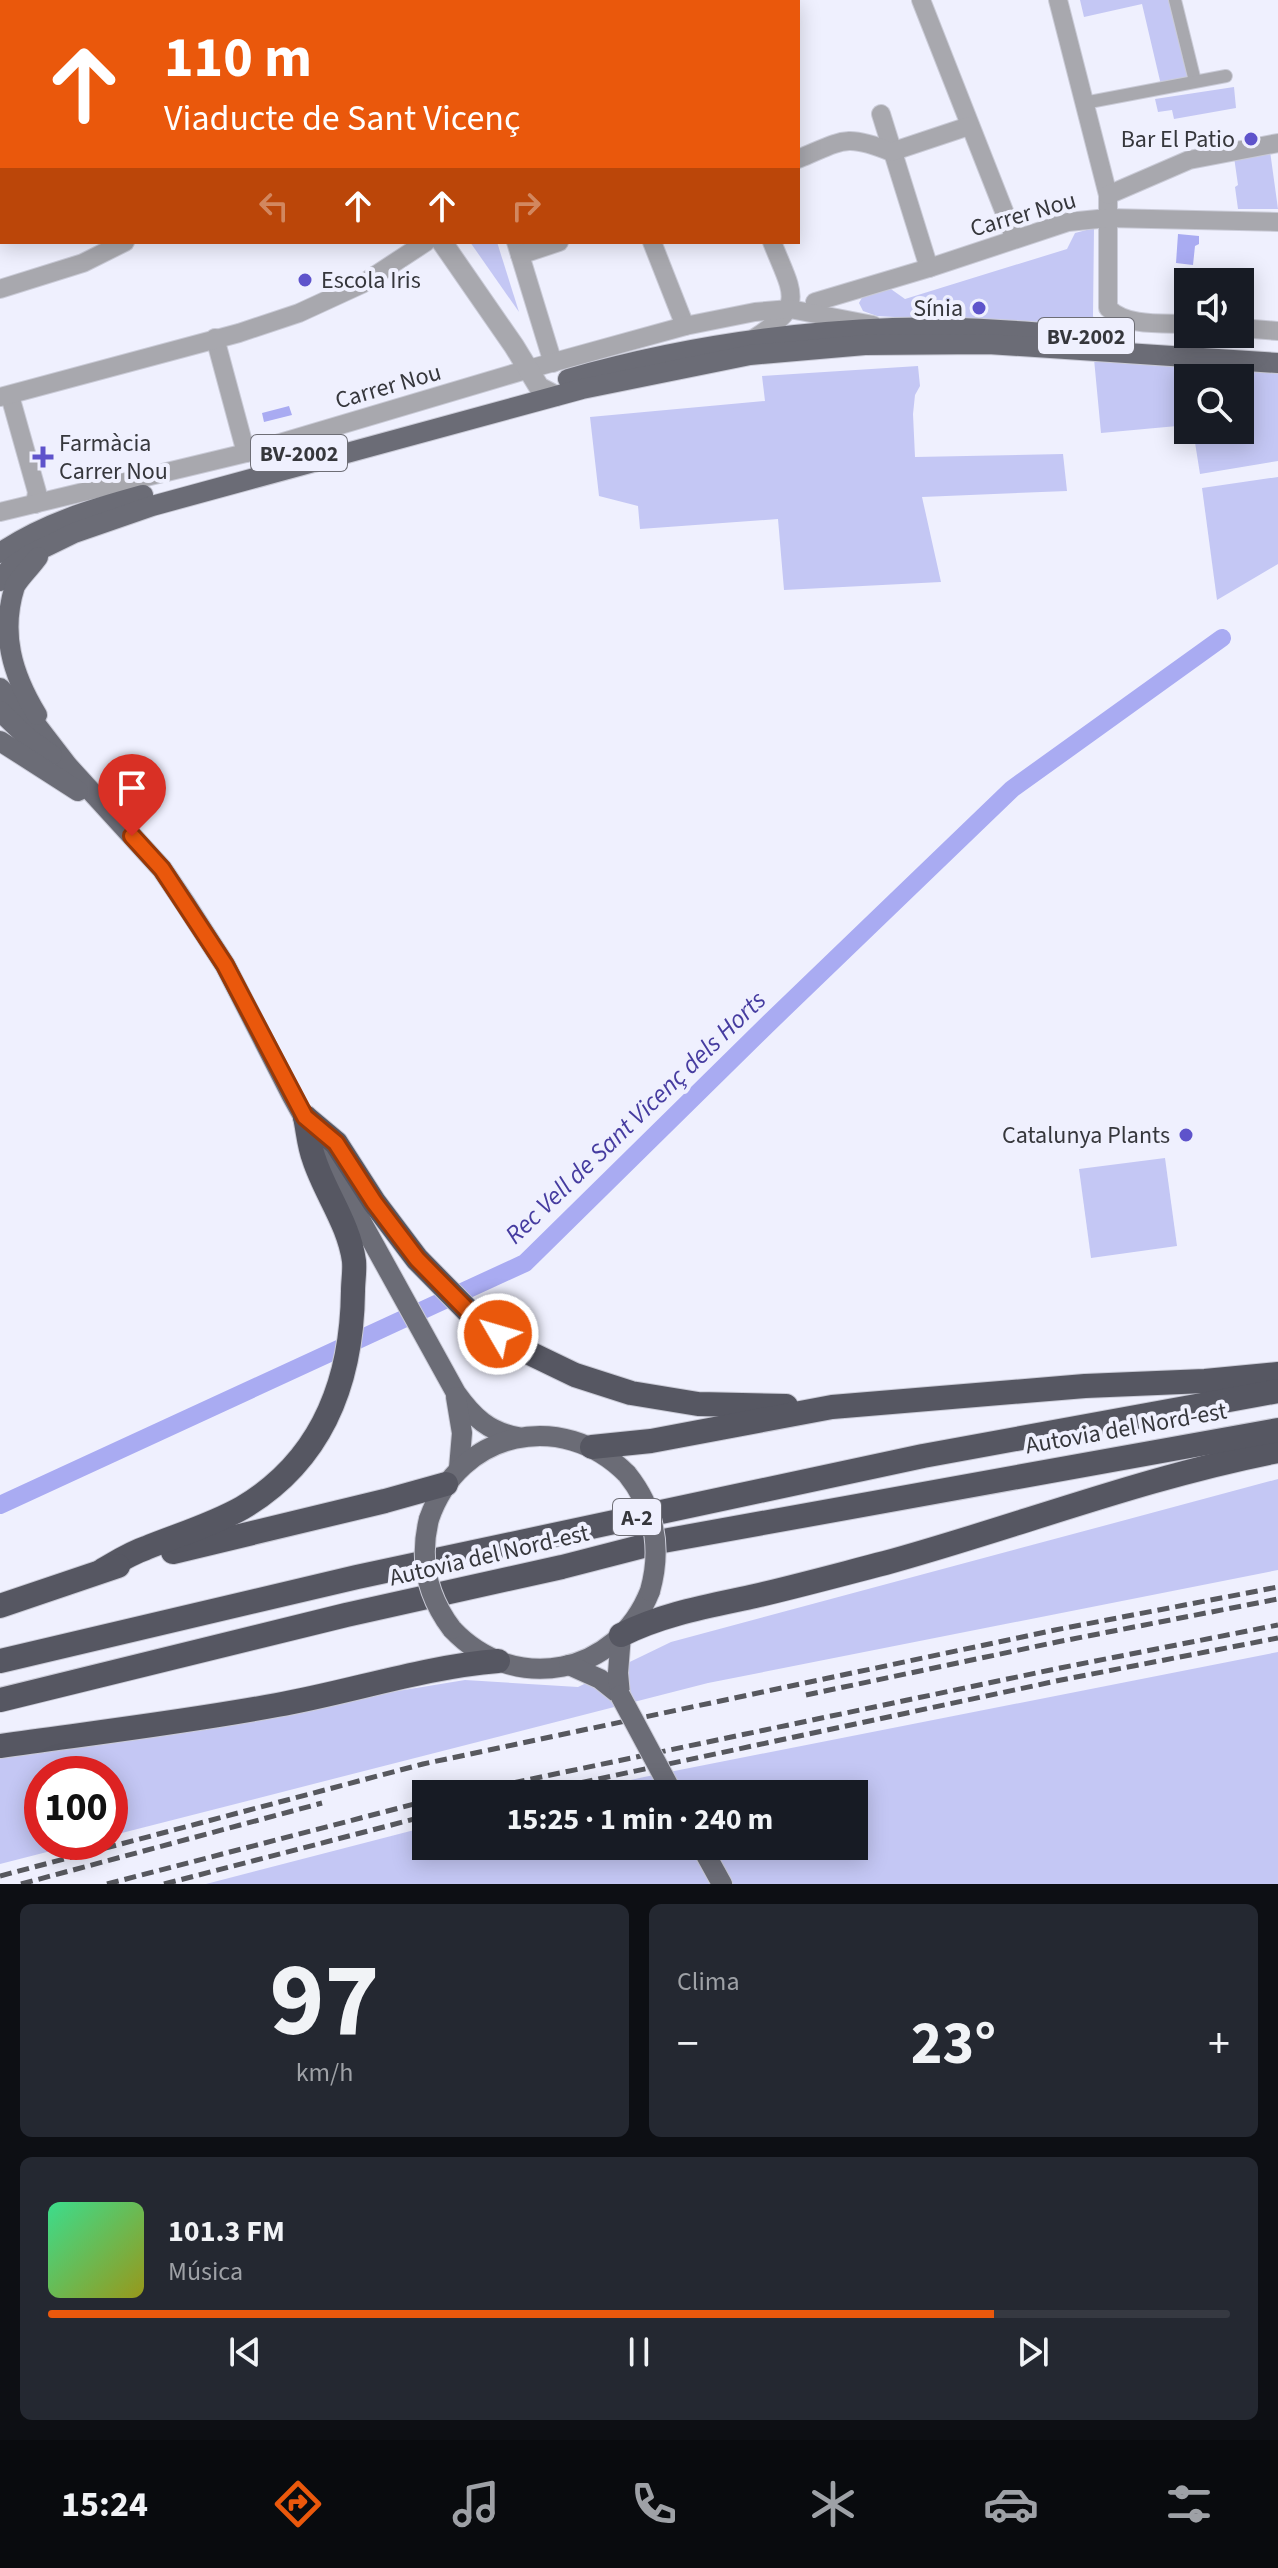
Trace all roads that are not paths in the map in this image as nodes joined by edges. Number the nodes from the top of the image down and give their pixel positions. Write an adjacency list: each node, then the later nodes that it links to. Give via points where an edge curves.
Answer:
1 (921, 0): 8 (street)
2 (1058, 0): 6 (street)
3 (1175, 0): 5 (street)
4 (1226, 76): 5 (street)
5 (1195, 81): 6 (street)
6 (1084, 103): 12 (street)
7 (881, 114): 10 (street)
8 (969, 126): 10 (street); 15 (street)
9 (1278, 143): 12 (street, Carrer Nou, via 1189,160)
10 (891, 152): 11 (street, via 853,139); 23 (street)
11 (800, 158)
12 (1108, 195): 13 (street)
13 (1108, 218): 14 (street, Carrer Nou); 15 (street, Carrer Nou, via 1068,222); 28 (street, via 1108,308 1130,320)
14 (1278, 222)
15 (1015, 239): 23 (street, Carrer Nou)
16 (121, 244): 25 (street, via 83,263)
17 (423, 244): 35 (street, via 327,301)
18 (443, 244): 40 (street)
19 (545, 244): 22 (street)
20 (653, 244): 29 (street)
21 (773, 244): 26 (street)
22 (518, 248): 38 (street)
23 (929, 268): 24 (street, Carrer Nou)
24 (859, 288): 26 (street, Carrer Nou); 27 (street, via 853,305)
25 (0, 289)
26 (801, 307): 27 (street, BV-2002); 29 (street, Carrer Nou); 32 (street); 34 (street); 36 (street, BV-2002, via 771,327)
27 (862, 323): 33 (street, BV-2002)
28 (1174, 323)
29 (685, 326): 38 (street, Carrer Nou)
30 (1254, 329): 31 (street)
31 (1278, 331)
32 (820, 333): 33 (main road, BV-2002); 34 (main road, BV-2002)
33 (889, 336): 36 (main road, BV-2002); 37 (main road, BV-2002, via 965,328); 39 (main road, BV-2002)
34 (788, 337): 36 (main road, BV-2002)
35 (215, 338): 41 (street); 42 (street)
36 (756, 346): 40 (main road, BV-2002, via 615,382)
37 (1278, 351)
38 (553, 363): 40 (street, Carrer Nou)
39 (1278, 363)
40 (541, 384): 42 (street, Carrer Nou); 45 (main road, BV-2002, via 152,506); 46 (main road, BV-2002, via 67,517)
41 (5, 397): 43 (street, via 37,492)
42 (246, 453): 43 (street, Carrer Nou)
43 (35, 504): 44 (street, Carrer Nou)
44 (0, 512)
45 (44, 548): 47 (main road, BV-2002, via 10,568); 51 (main road, via 11,594 4,643 14,678)
46 (0, 553)
47 (0, 581)
48 (0, 688): 51 (main road)
49 (0, 711): 51 (main road)
50 (0, 741): 52 (main road)
51 (68, 766): 52 (main road)
52 (117, 820): 53 (main road, via 162,869 225,965)
53 (305, 1117): 56 (main road); 57 (highway, via 336,1143 417,1259 477,1320 519,1348 575,1375 631,1393 698,1404); 63 (highway, via 313,1158 354,1261 348,1358 335,1402 321,1432 284,1476 243,1507)
54 (1278, 1374): 57 (highway)
55 (1278, 1391): 66 (highway, Autovia del Nord-est / A-2, via 923,1456 357,1577)
56 (456, 1393): 59 (main road, via 489,1429); 62 (main road, via 462,1433)
57 (832, 1407): 60 (highway)
58 (1278, 1430): 70 (highway, Autovia del Nord-est / A-2, via 663,1541)
59 (518, 1437): 60 (main road, via 548,1435); 62 (main road, via 487,1448)
60 (592, 1447): 65 (main road, bridge, via 627,1474 654,1529 657,1560 650,1591)
61 (1278, 1451): 65 (highway, via 1170,1477 937,1549 657,1619)
62 (453, 1476): 63 (highway, via 385,1501); 67 (main road, bridge, via 429,1519 425,1571 437,1607 452,1629)
63 (103, 1570): 64 (highway)
64 (0, 1606)
65 (621, 1635): 68 (main road, via 602,1651); 69 (main road)
66 (0, 1661)
67 (498, 1661): 68 (main road, via 533,1669); 71 (highway, via 383,1680 279,1705)
68 (569, 1665): 69 (main road)
69 (620, 1695): 72 (main road, bridge)
70 (0, 1700)
71 (0, 1746)
72 (666, 1780)
73 (709, 1860): 74 (main road)
74 (722, 1884)

